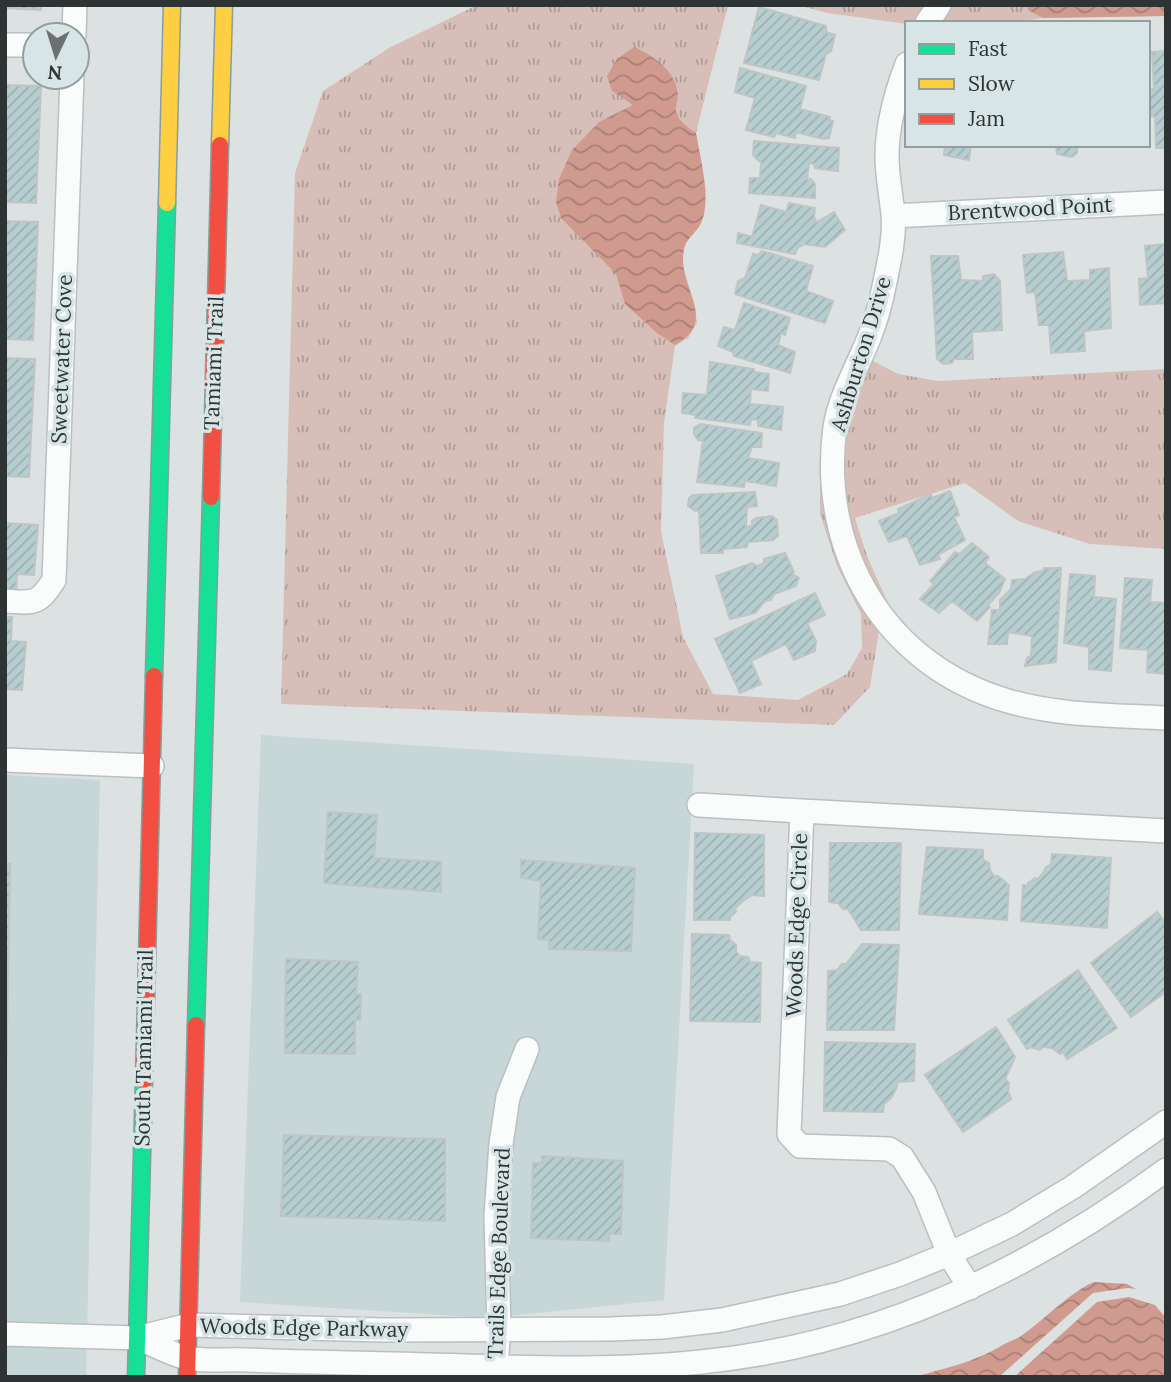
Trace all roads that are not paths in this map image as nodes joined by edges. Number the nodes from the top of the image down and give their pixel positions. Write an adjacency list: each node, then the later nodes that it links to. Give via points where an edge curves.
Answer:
1 (172, 5): 14 (main road, South Tamiami Trail)
2 (215, 5): 6 (main road)
3 (224, 5): 6 (main road, Tamiami Trail)
4 (939, 5): 5 (street)
5 (929, 21)
6 (223, 52): 23 (main road, Tamiami Trail)
7 (905, 69): 10 (street, Ashburton Drive, via 887,153)
8 (71, 91): 11 (street, Sweetwater Cove, via 54,580 42,599)
9 (1166, 202): 10 (street, Brentwood Point)
10 (893, 216): 12 (street, Ashburton Drive, via 881,303 844,393 832,459 840,532 856,575 891,626 940,672 958,682 1037,708)
11 (5, 601)
12 (1166, 718)
13 (5, 760): 14 (street)
14 (152, 766): 26 (main road, South Tamiami Trail)
15 (699, 805): 16 (street)
16 (802, 811): 17 (street, Woods Edge Circle); 21 (street, Woods Edge Circle, via 789,1134 800,1146 890,1149 902,1157 924,1192)
17 (1166, 831)
18 (527, 1049): 24 (street, Trails Edge Boulevard, via 508,1097 501,1144 496,1216)
19 (1166, 1122): 21 (street, Woods Edge Parkway, via 1073,1187 1012,1224)
20 (1166, 1170): 22 (street, Woods Edge Parkway, via 1077,1232)
21 (949, 1254): 22 (street, Woods Edge Circle); 24 (street, Woods Edge Parkway, via 840,1294 722,1320 662,1327)
22 (970, 1288): 28 (street, Woods Edge Parkway, via 874,1325 759,1355 701,1363)
23 (189, 1325): 24 (street, Woods Edge Parkway); 26 (street, Woods Edge Parkway); 27 (main road)
24 (499, 1329): 28 (street, Trails Edge Boulevard)
25 (5, 1334): 26 (street)
26 (137, 1338): 27 (street, Woods Edge Parkway); 29 (main road, South Tamiami Trail)
27 (188, 1368): 28 (street, Woods Edge Parkway)
28 (495, 1372)
29 (136, 1377)

